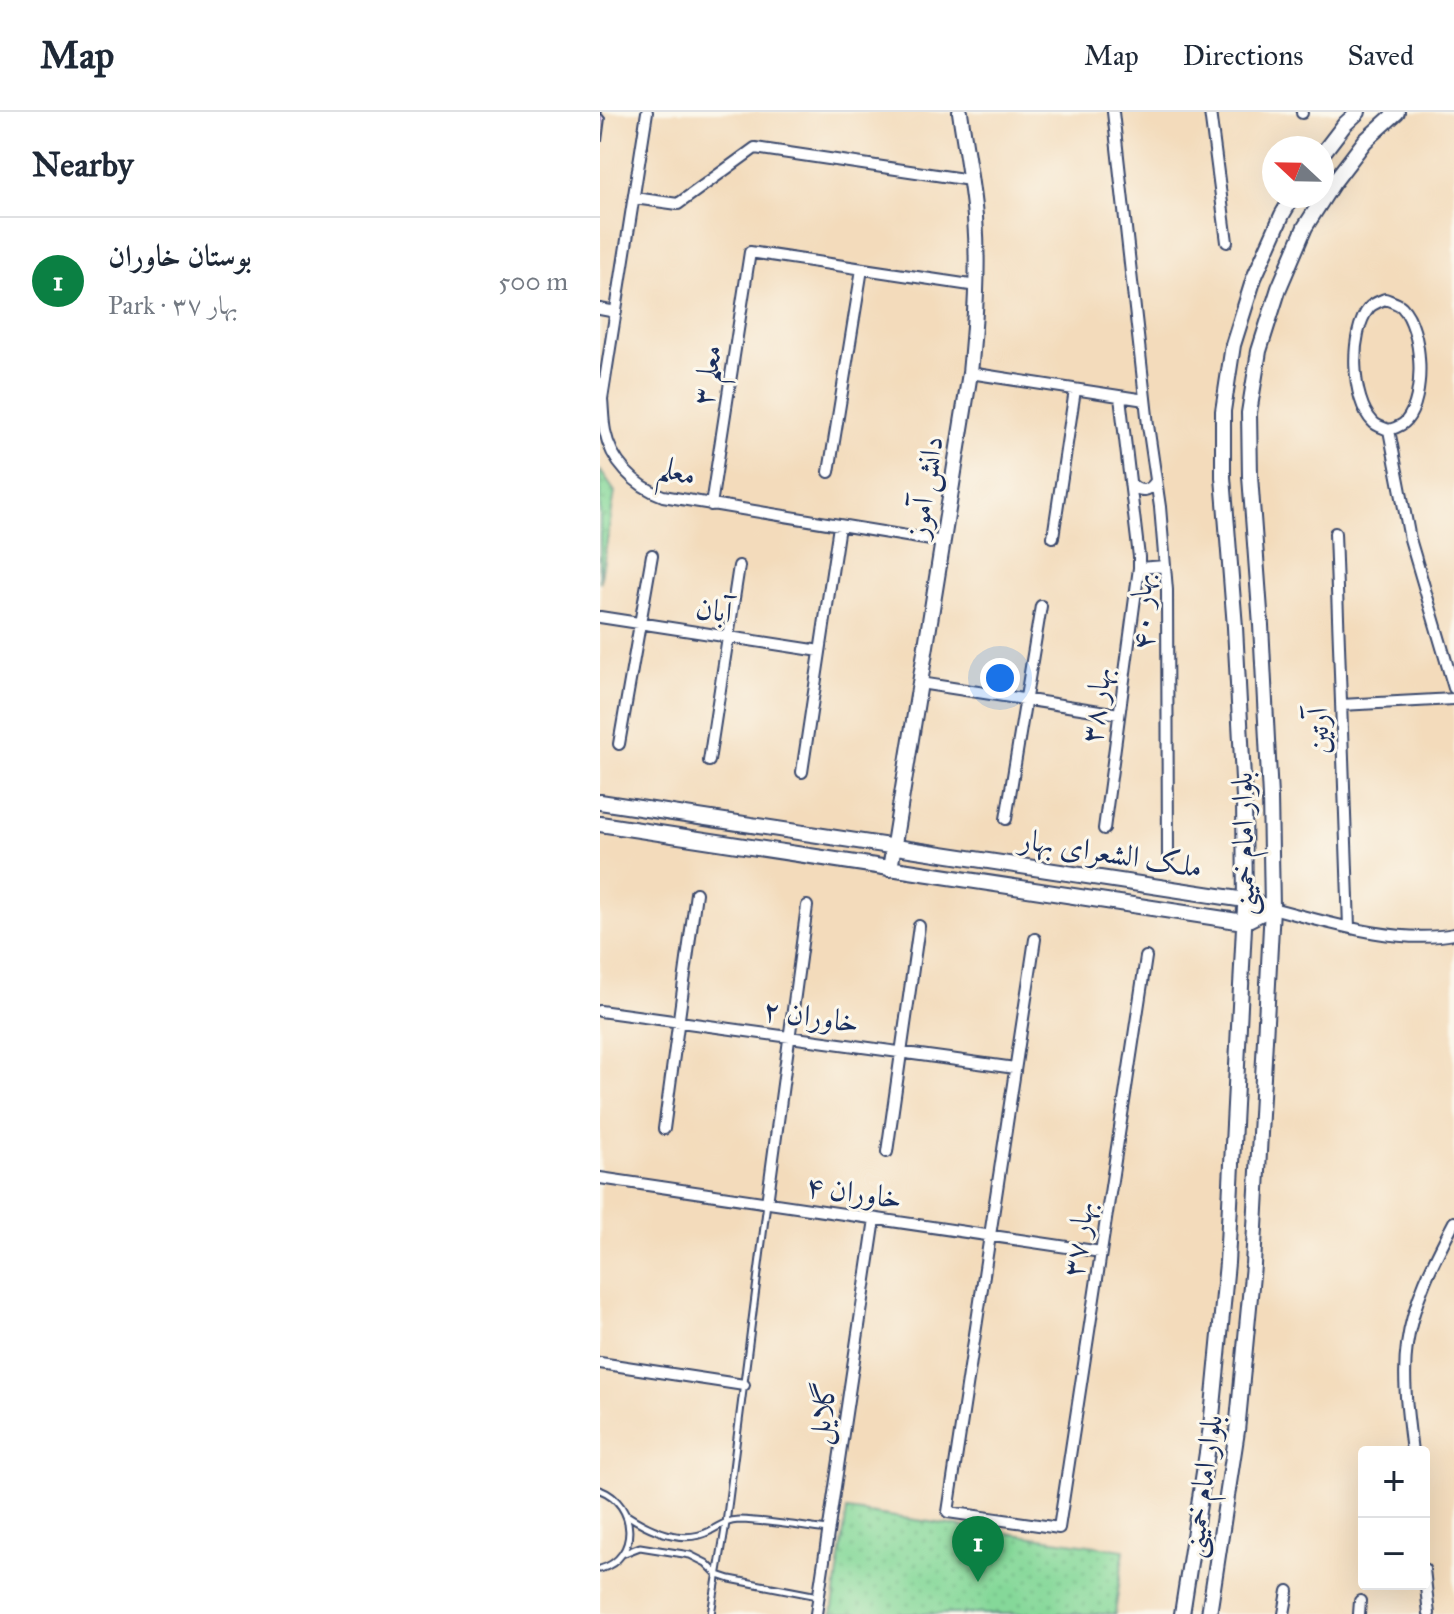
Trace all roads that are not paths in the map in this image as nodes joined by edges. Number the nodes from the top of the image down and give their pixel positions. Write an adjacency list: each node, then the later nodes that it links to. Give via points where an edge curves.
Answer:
1 (647, 112): 9 (street, معلم)
2 (960, 112): 8 (street, دانش آموز)
3 (1113, 112): 19 (street, بهار ۴۰)
4 (1210, 112): 11 (street)
5 (1358, 112): 7 (street)
6 (1397, 112): 57 (street, بلوار امام خمینی, via 1365,141 1305,227 1259,351 1249,413)
7 (1334, 138)
8 (970, 180): 9 (street, via 755,148 678,204); 13 (street, دانش آموز)
9 (634, 198): 15 (street, معلم)
10 (1286, 208): 55 (street, بلوار امام خمینی, via 1254,278 1233,345 1223,411)
11 (1227, 242)
12 (862, 269): 13 (street); 21 (street); 24 (street, معلم ۳, via 750,252)
13 (977, 286): 16 (street, دانش آموز)
14 (600, 309): 15 (street)
15 (616, 312): 24 (street, معلم, via 602,399 609,444 621,466 652,492)
16 (970, 373): 17 (street); 28 (street, دانش آموز)
17 (1075, 390): 18 (street); 27 (street)
18 (1120, 397): 19 (street); 23 (street, بهار ۳۸)
19 (1145, 400): 22 (street, بهار ۴۰)
20 (1389, 430): 20 (street, via 1405,423 1413,406 1419,364 1410,321 1401,305 1385,299 1370,306 1361,323 1355,366 1364,408 1374,424); 39 (street, via 1410,539)
21 (829, 472)
22 (1156, 481): 23 (street, via 1144,491); 31 (street, بهار ۴۰)
23 (1131, 484): 32 (street, بهار ۳۸)
24 (711, 505): 25 (street, معلم)
25 (839, 526): 28 (street, معلم); 37 (street)
26 (1335, 533): 42 (street, آرتین)
27 (1053, 537)
28 (943, 542): 38 (street, دانش آموز)
29 (652, 555): 35 (street)
30 (739, 566): 36 (street)
31 (1165, 566): 32 (street); 52 (street, بهار ۴۰)
32 (1139, 568): 43 (street, بهار ۳۸)
33 (1041, 606): 40 (street)
34 (600, 617): 35 (street, آبان)
35 (640, 623): 36 (street, آبان); 44 (street)
36 (728, 637): 37 (street, آبان); 45 (street)
37 (820, 651): 46 (street)
38 (920, 683): 40 (street); 51 (street, دانش آموز)
39 (1454, 688)
40 (1026, 699): 43 (street); 48 (street)
41 (1454, 699): 42 (street)
42 (1341, 705): 60 (street, آرتین)
43 (1119, 714): 50 (street, بهار ۳۸)
44 (619, 744)
45 (709, 761)
46 (802, 772)
47 (600, 802): 51 (street, ملک الشعرای بهار)
48 (1006, 819)
49 (600, 824): 53 (street, ملک الشعرای بهار)
50 (1104, 829)
51 (894, 847): 53 (street, دانش آموز); 55 (street, ملک الشعرای بهار)
52 (1168, 857)
53 (890, 869): 58 (street, ملک الشعرای بهار)
54 (696, 893): 65 (street)
55 (1245, 900): 57 (street, ملک الشعرای بهار); 58 (street, بلوار امام خمینی)
56 (807, 906): 66 (street)
57 (1272, 908): 58 (street); 60 (street); 94 (street, بلوار امام خمینی, via 1253,1265 1237,1431)
58 (1244, 922): 93 (street, بلوار امام خمینی, via 1227,1263 1211,1427)
59 (919, 926): 67 (street)
60 (1349, 927): 61 (street, via 1406,937)
61 (1454, 934)
62 (1035, 939): 68 (street)
63 (1146, 957): 76 (street, بهار ۳۷)
64 (600, 1011): 65 (street, خاوران ۲)
65 (678, 1022): 66 (street, خاوران ۲); 69 (street)
66 (789, 1037): 67 (street, خاوران ۲); 72 (street)
67 (901, 1052): 68 (street, خاوران ۲); 70 (street)
68 (1015, 1068): 75 (street)
69 (664, 1129)
70 (887, 1152)
71 (600, 1178): 72 (street, خاوران ۴)
72 (767, 1203): 73 (street, خاوران ۴); 78 (lane)
73 (875, 1219): 75 (street, خاوران ۴); 83 (street, گلایل)
74 (1454, 1222): 79 (street, via 1419,1295 1407,1346)
75 (990, 1236): 76 (street, خاوران ۴); 76 (street, بهار ۳۷, via 948,1512 1059,1528)
76 (1101, 1252)
77 (600, 1363): 78 (street)
78 (744, 1385): 82 (lane)
79 (1411, 1446)
80 (600, 1490): 81 (lane, via 614,1496)
81 (627, 1515): 82 (lane, via 660,1532 692,1536); 84 (lane)
82 (726, 1523): 83 (lane); 86 (lane)
83 (828, 1530): 89 (street, گلایل)
84 (622, 1554): 85 (lane); 86 (lane, via 640,1547 690,1555)
85 (600, 1569)
86 (718, 1575): 89 (lane); 91 (lane)
87 (1426, 1590): 97 (street)
88 (1288, 1591): 95 (street)
89 (819, 1596): 92 (street, گلایل)
90 (1360, 1601): 96 (street)
91 (711, 1614)
92 (816, 1614)
93 (1182, 1614)
94 (1209, 1614)
95 (1284, 1614)
96 (1359, 1614)
97 (1429, 1614)

